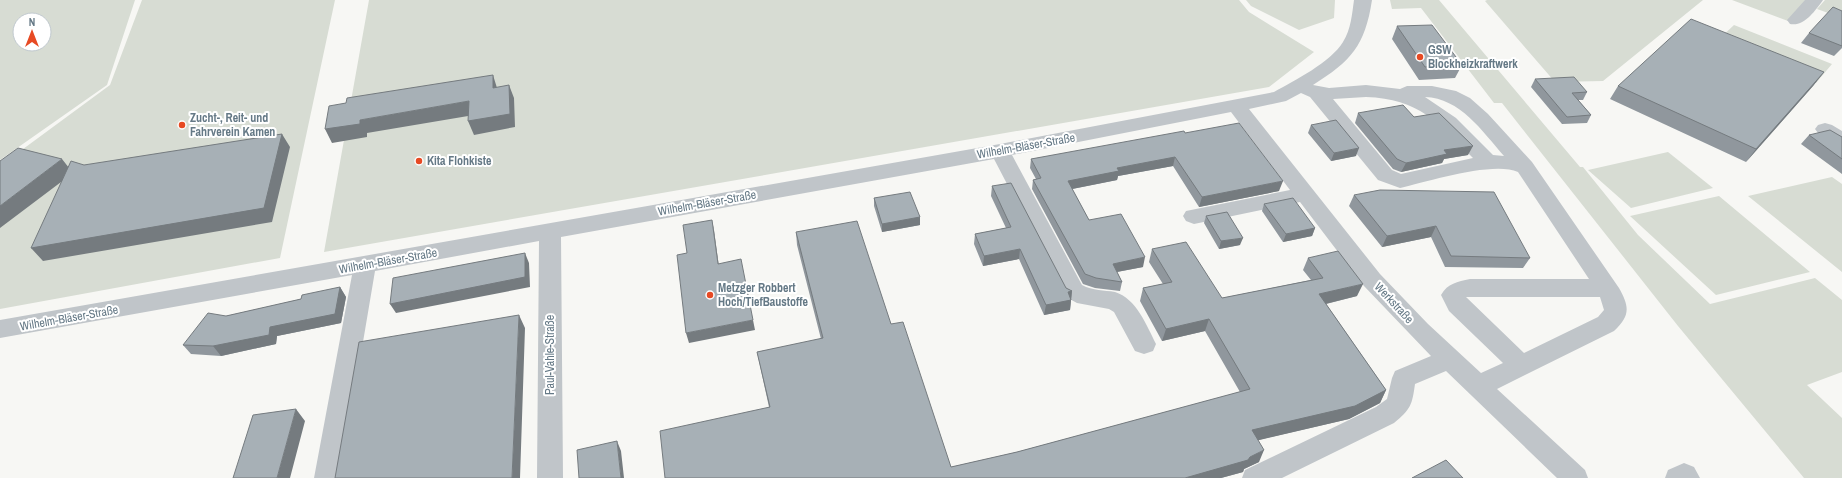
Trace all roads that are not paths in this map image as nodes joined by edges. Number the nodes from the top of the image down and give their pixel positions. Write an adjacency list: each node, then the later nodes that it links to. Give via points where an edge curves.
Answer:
1 (1363, 0): 4 (street, Wilhelm-Bläser-Straße, via 1360,21 1352,43)
2 (1814, 0): 3 (street)
3 (1796, 20)
4 (1309, 90): 5 (street); 6 (street, Wilhelm-Bläser-Straße); 10 (street, via 1386,175 1400,181)
5 (1394, 92): 10 (street, via 1426,104 1446,117); 11 (street, via 1423,91 1456,98 1468,107)
6 (1236, 106): 9 (street, Wilhelm-Bläser-Straße); 12 (street, Werkstraße)
7 (1825, 129): 8 (street)
8 (1842, 141)
9 (1000, 151): 14 (street, Wilhelm-Bläser-Straße); 18 (street, via 1074,291 1085,297 1114,301 1122,306)
10 (1488, 162): 11 (street)
11 (1525, 167): 16 (street)
12 (1306, 194): 13 (street); 19 (street, Werkstraße, via 1372,280)
13 (1194, 216)
14 (550, 231): 15 (street, Wilhelm-Bläser-Straße); 23 (street, Paul-Vahle-Straße)
15 (365, 265): 17 (street, Wilhelm-Bläser-Straße); 22 (street)
16 (1607, 288): 20 (street, via 1617,306 1614,317 1606,324); 20 (street, via 1459,290 1453,296 1457,305)
17 (0, 329)
18 (1144, 344)
19 (1450, 358): 21 (street, Werkstraße); 24 (street, via 1404,378 1399,404 1385,415)
20 (1522, 366): 21 (street)
21 (1479, 386): 25 (street, Werkstraße)
22 (327, 478)
23 (550, 478)
24 (1255, 478)
25 (1575, 478)
26 (1678, 478): 27 (street, via 1684,475)
27 (1686, 478)

